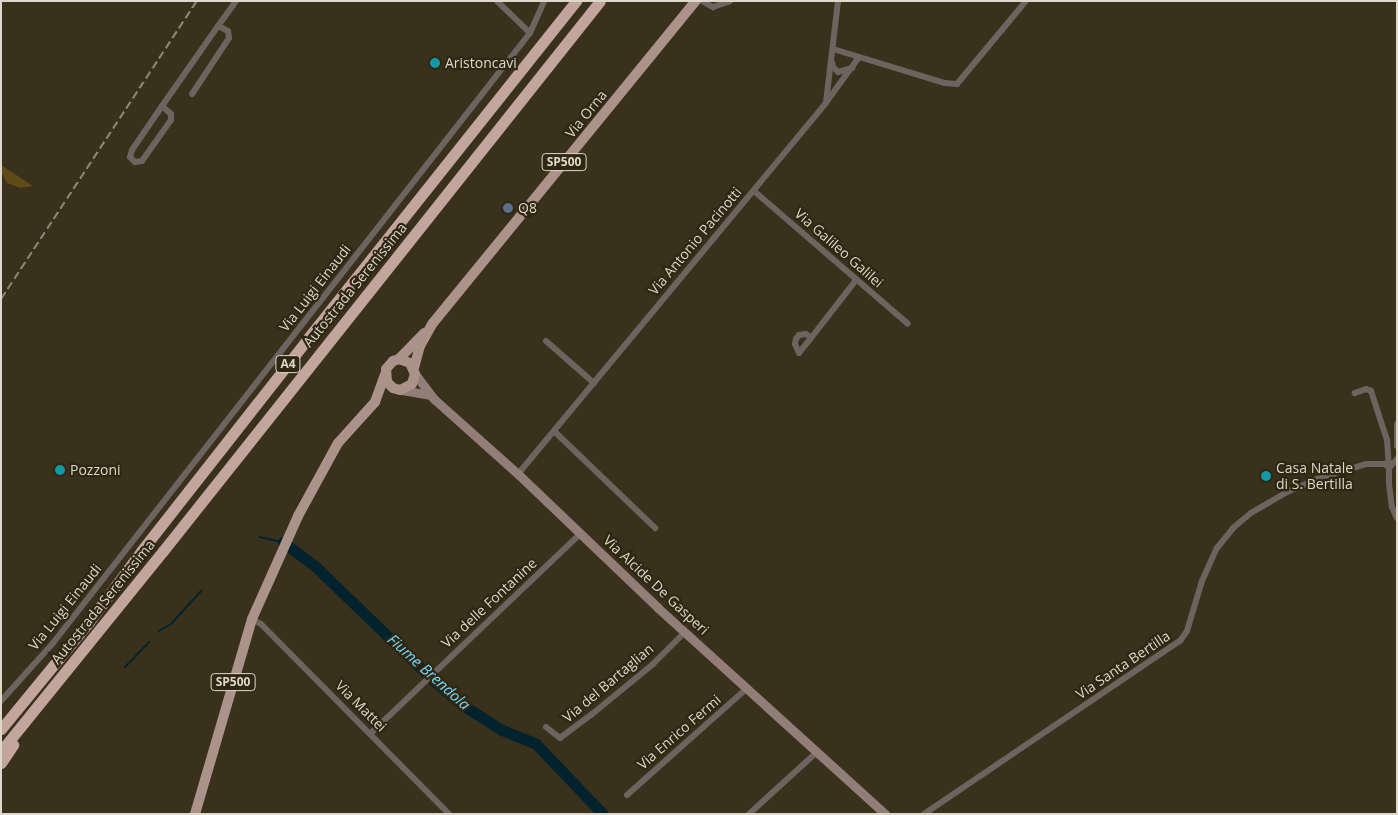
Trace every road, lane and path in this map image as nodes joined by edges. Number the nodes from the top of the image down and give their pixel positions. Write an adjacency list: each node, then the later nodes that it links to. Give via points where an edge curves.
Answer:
1 (236, 1): 11 (street)
2 (497, 1): 12 (street)
3 (544, 1): 12 (street, Via Luigi Einaudi)
4 (576, 1): 47 (highway, Autostrada Serenissima / A4)
5 (600, 1): 48 (highway, Autostrada Serenissima / A4)
6 (696, 1): 22 (main road, Via Orna / SP500)
7 (702, 1): 8 (street, via 713,7)
8 (730, 1)
9 (838, 1): 13 (street, Via Antonio Pacinotti)
10 (1026, 1): 14 (street, via 957,84 945,84)
11 (218, 26): 17 (street, via 228,31 228,38); 19 (street)
12 (530, 33): 46 (street, Via Luigi Einaudi, via 54,643)
13 (833, 49): 14 (street); 15 (street, Via Antonio Pacinotti)
14 (859, 57): 16 (street)
15 (832, 61): 16 (street, via 838,72); 18 (street, Via Antonio Pacinotti)
16 (852, 68): 18 (street)
17 (192, 94)
18 (825, 104): 20 (street, Via Antonio Pacinotti)
19 (162, 106): 19 (street, via 132,150 130,157 135,162 142,161 171,120 171,114)
20 (754, 191): 21 (street, Via Galileo Galilei); 29 (street, Via Antonio Pacinotti)
21 (856, 280): 23 (street, Via Galileo Galilei); 24 (street)
22 (433, 323): 26 (main road, SP500); 27 (main road, Via Orna / SP500, via 420,346)
23 (908, 324)
24 (811, 338)
25 (546, 341): 29 (street)
26 (399, 359): 27 (main road, via 410,363); 28 (main road, SP500, via 389,364)
27 (414, 371): 30 (main road, SP500, via 412,384); 32 (main road, Via Alcide De Gasperi)
28 (385, 375): 30 (main road, via 390,386); 33 (main road, SP500)
29 (594, 383): 35 (street, Via Antonio Pacinotti)
30 (401, 390): 32 (main road); 33 (main road, SP500)
31 (1355, 393): 38 (street, via 1366,389 1371,391 1387,440)
32 (430, 395): 39 (main road, Via Alcide De Gasperi)
33 (374, 402): 43 (main road, SP500, via 338,443 291,533)
34 (1397, 424): 36 (street)
35 (555, 432): 39 (street, Via Antonio Pacinotti); 41 (street)
36 (1397, 446)
37 (1397, 459): 38 (street)
38 (1389, 468): 40 (street, via 1390,496); 61 (street, Via Santa Bertilla, via 1385,464 1366,464 1316,479 1251,513 1217,548 1202,581 1187,631 1180,641)
39 (518, 474): 42 (main road, Via Alcide De Gasperi)
40 (1397, 518)
41 (655, 528)
42 (581, 533): 44 (main road, Via Alcide De Gasperi); 52 (street, Via delle Fontanine)
43 (252, 619): 52 (street, Via Mattei, via 261,624); 57 (main road, SP500)
44 (685, 632): 45 (main road, Via Alcide De Gasperi); 50 (street, Via del Bartaglian, via 653,664 560,738)
45 (748, 688): 54 (main road, Via Alcide De Gasperi); 56 (street, Via Enrico Fermi)
46 (1, 701)
47 (24, 701): 49 (highway); 51 (highway, Autostrada Serenissima / A4)
48 (29, 715): 53 (highway, Autostrada Serenissima / A4); 55 (highway)
49 (1, 721)
50 (546, 727)
51 (1, 729)
52 (371, 733): 58 (street, Via Mattei)
53 (1, 750)
54 (818, 752): 59 (street); 60 (main road, Via Alcide De Gasperi)
55 (1, 763)
56 (627, 795)
57 (195, 814)
58 (449, 814)
59 (748, 814)
60 (885, 814)
61 (924, 814)

